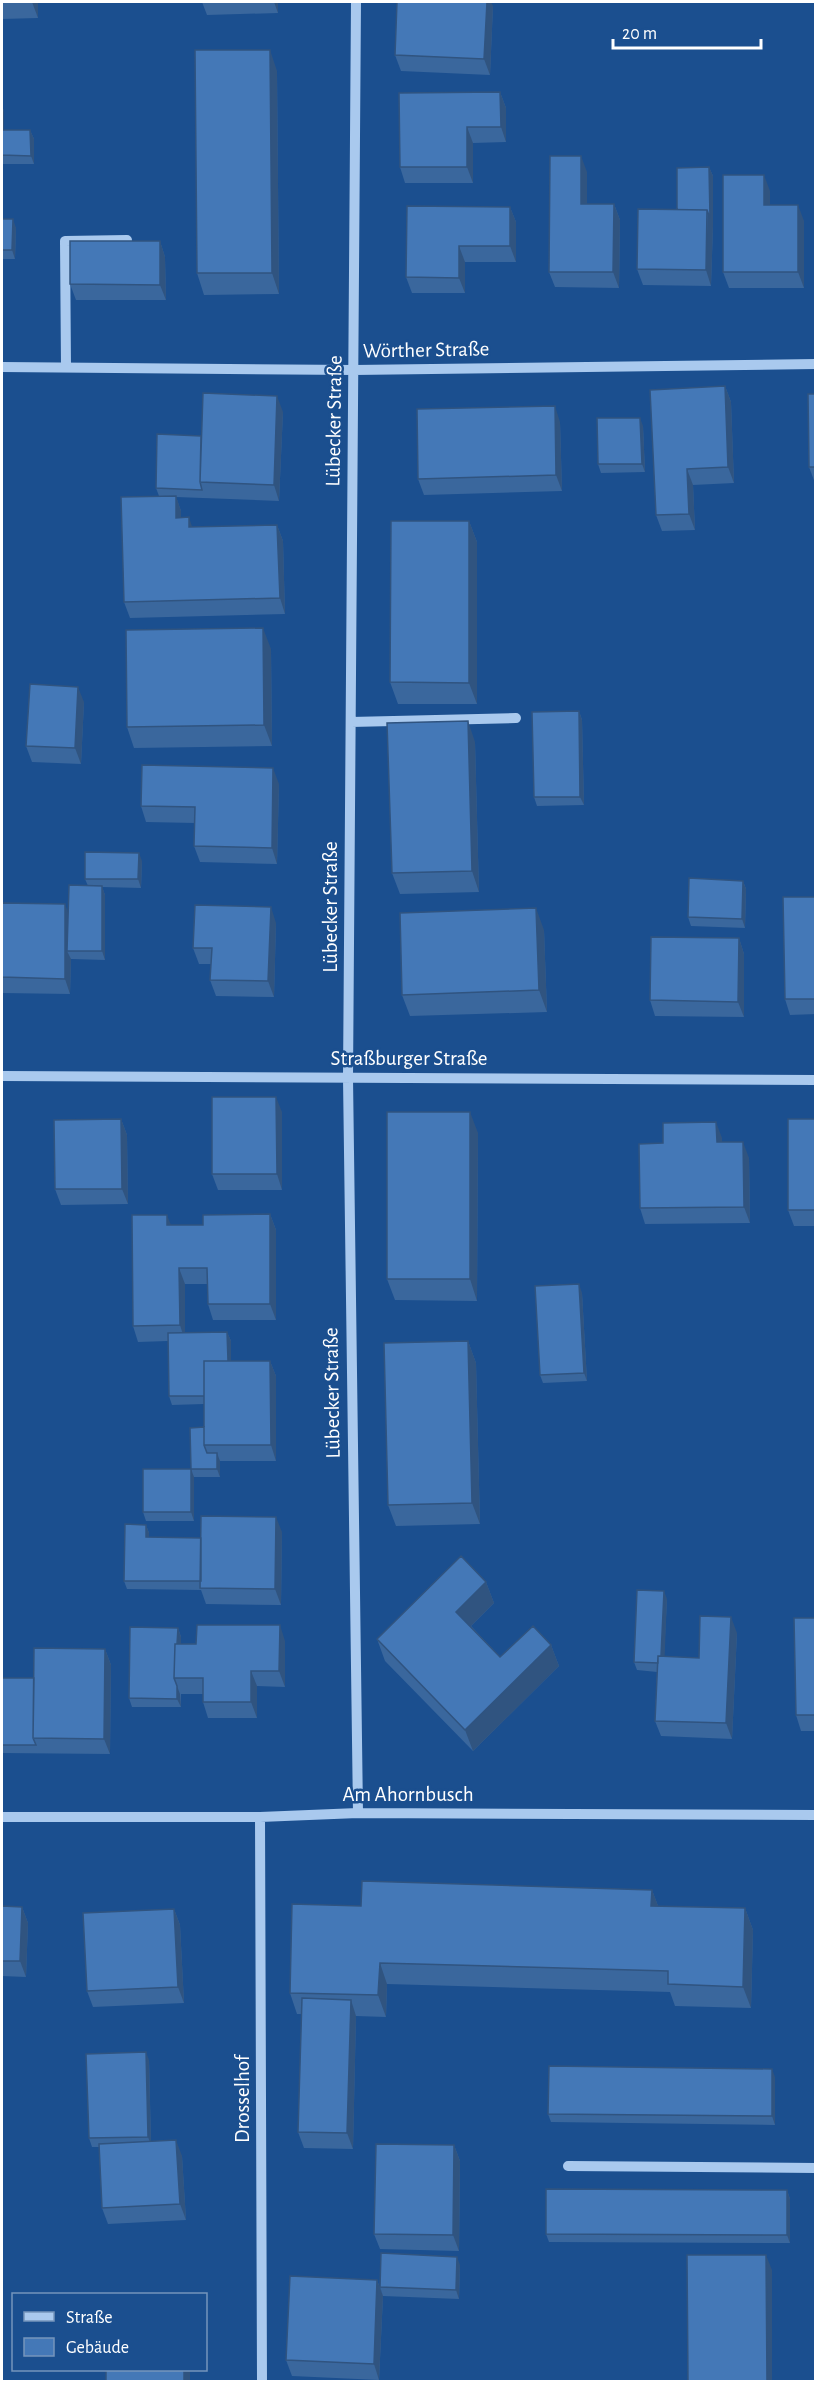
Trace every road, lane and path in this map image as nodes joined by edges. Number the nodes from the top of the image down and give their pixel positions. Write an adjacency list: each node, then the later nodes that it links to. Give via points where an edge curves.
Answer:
1 (356, 2): 6 (street, Lübecker Straße)
2 (127, 240): 5 (street, via 66,242)
3 (816, 364): 6 (street, Wörther Straße)
4 (2, 367): 5 (street, Wörther Straße)
5 (66, 367): 6 (street, Wörther Straße)
6 (354, 370): 8 (street, Lübecker Straße)
7 (516, 718): 8 (street)
8 (351, 722): 10 (street, Lübecker Straße)
9 (2, 1076): 10 (street, Straßburger Straße)
10 (348, 1077): 11 (street, Straßburger Straße); 12 (street, Lübecker Straße)
11 (816, 1080)
12 (358, 1813): 13 (street, Am Ahornbusch); 15 (street, Am Ahornbusch)
13 (816, 1815)
14 (2, 1817): 15 (street, Am Ahornbusch)
15 (260, 1817): 18 (street, Drosselhof)
16 (568, 2166): 17 (street)
17 (816, 2168)
18 (262, 2382)

